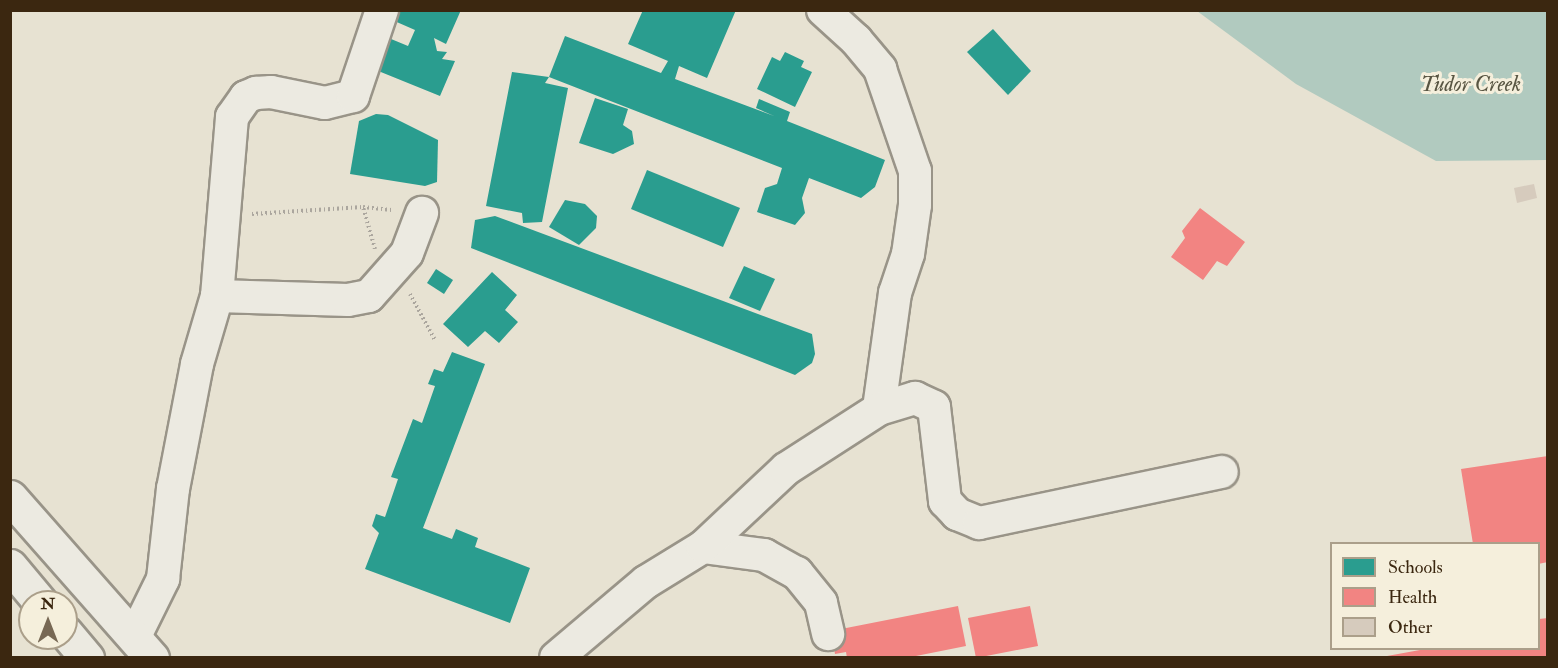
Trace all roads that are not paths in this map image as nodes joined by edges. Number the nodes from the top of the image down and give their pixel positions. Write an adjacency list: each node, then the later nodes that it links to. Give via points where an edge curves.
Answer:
1 (382, 10): 4 (street, via 353,96 325,103 271,92 255,93 240,104 232,117)
2 (823, 10): 5 (street, via 880,69 915,171 911,234 896,293)
3 (422, 213): 4 (street, via 407,253 369,296 348,300)
4 (217, 296): 10 (street, via 197,364 173,489 164,579)
5 (879, 409): 6 (street, via 915,398 934,406 945,501 957,514 979,524); 8 (street, via 786,469)
6 (1222, 472)
7 (10, 497): 10 (main road)
8 (703, 547): 9 (street, via 764,555 797,573 821,603); 11 (street, via 646,582)
9 (828, 633)
10 (143, 647)
11 (556, 657)

